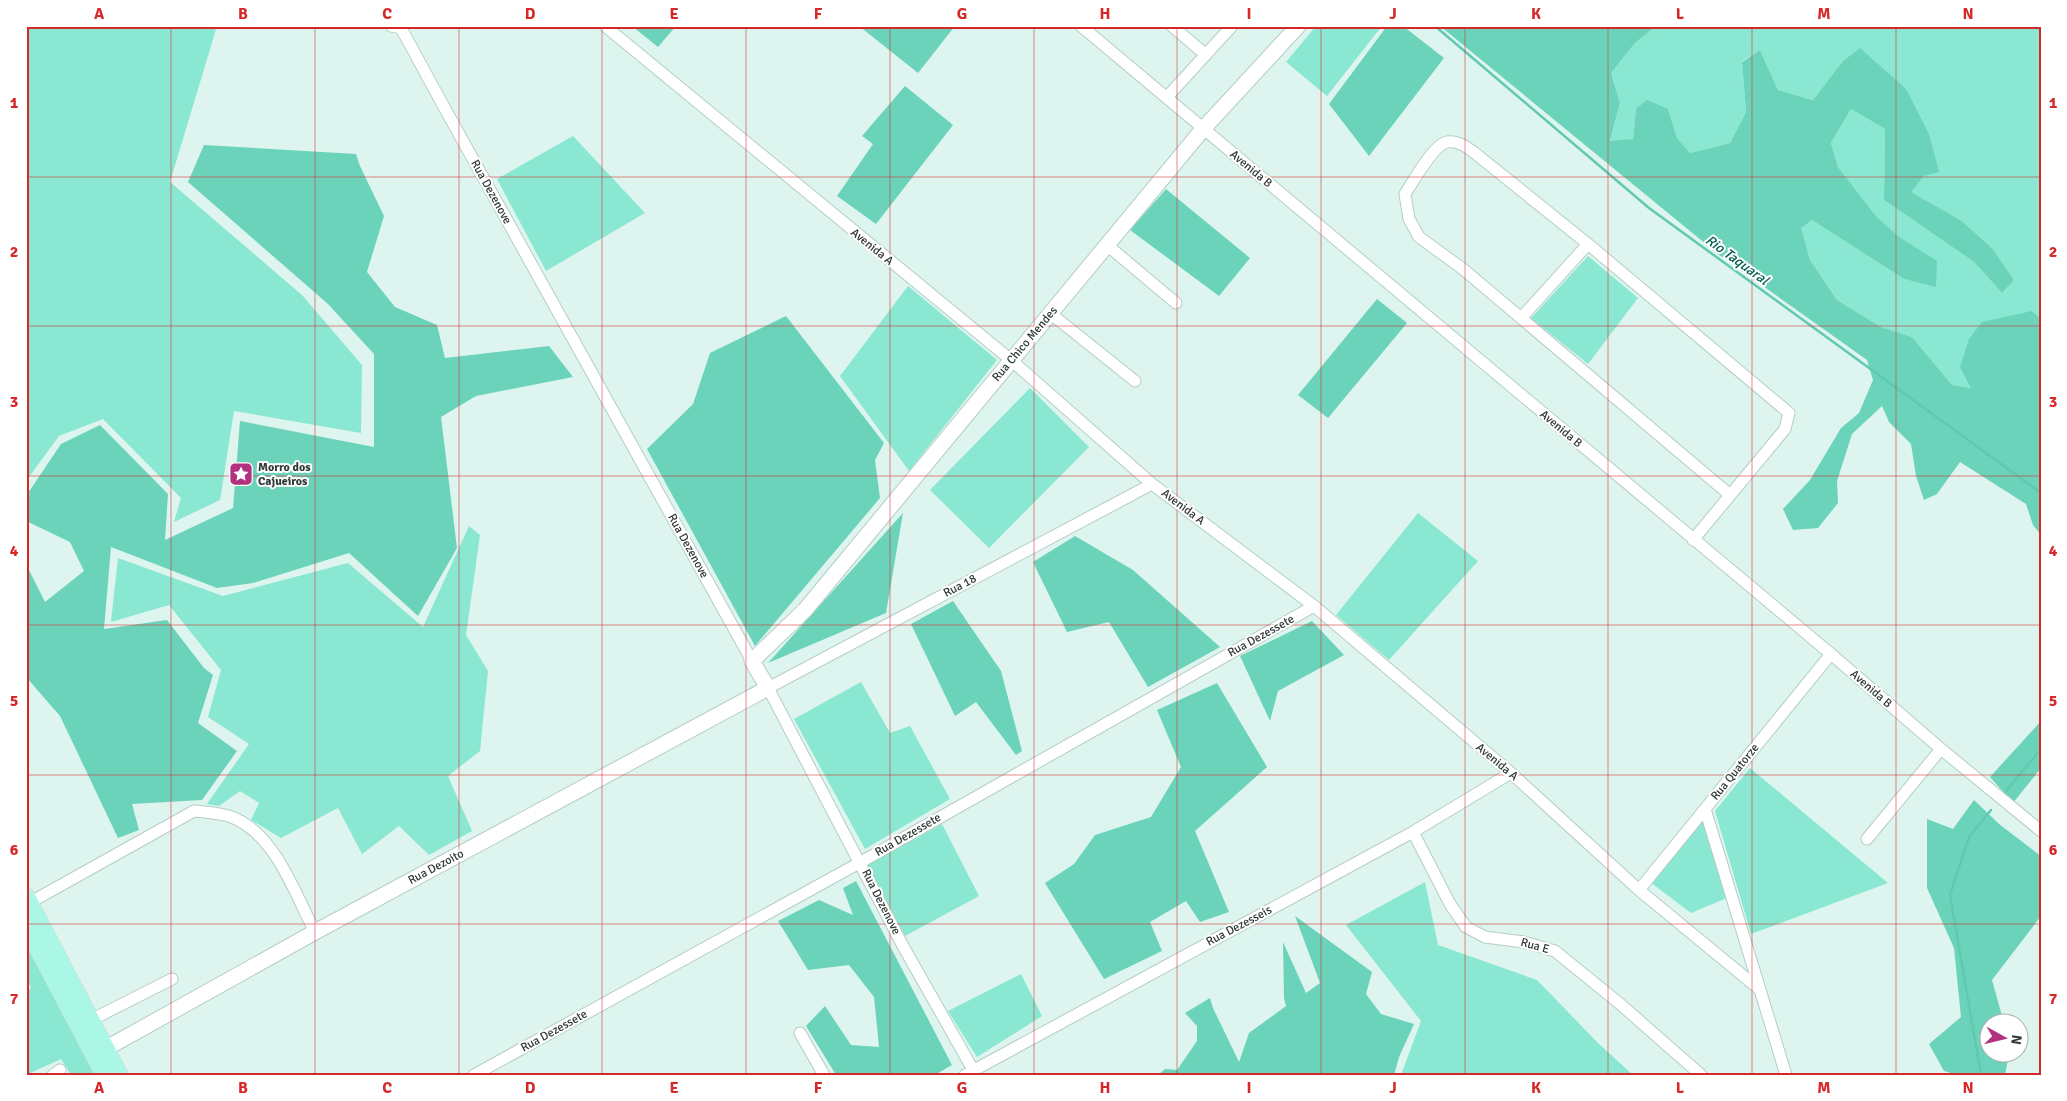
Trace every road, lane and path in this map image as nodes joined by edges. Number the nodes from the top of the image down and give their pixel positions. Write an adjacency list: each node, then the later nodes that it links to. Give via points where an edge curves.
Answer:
1 (605, 26): 15 (street, Avenida A)
2 (1082, 26): 8 (street, Avenida B)
3 (1172, 26): 7 (street)
4 (1232, 26): 7 (street)
5 (1298, 26): 9 (main road, Rua Chico Mendes)
6 (398, 27): 22 (street, Rua Dezenove)
7 (1206, 55): 8 (street)
8 (1167, 97): 9 (street, Avenida B)
9 (1203, 129): 11 (main road, Rua Chico Mendes); 19 (street, Avenida B)
10 (1588, 244): 14 (street); 14 (street, via 1466,147 1448,142 1438,147 1405,194 1409,218 1419,237); 18 (street, via 1789,413 1785,429)
11 (1106, 245): 12 (street); 13 (main road, Rua Chico Mendes)
12 (1176, 303)
13 (1050, 313): 15 (main road, Rua Chico Mendes); 16 (street)
14 (1521, 318): 18 (street)
15 (1010, 360): 17 (street, Avenida A); 22 (main road, Rua Chico Mendes, via 805,610)
16 (1135, 380)
17 (1152, 484): 20 (street, Avenida A); 23 (street, Rua 18)
18 (1730, 495): 19 (street)
19 (1693, 540): 21 (street, Avenida B)
20 (1314, 606): 25 (street, Avenida A); 30 (street, Rua Dezessete)
21 (1831, 654): 24 (street, Avenida B); 26 (street, Rua Quatorze)
22 (752, 661): 23 (main road, Rua Dezenove)
23 (768, 688): 30 (street, Rua Dezenove); 34 (main road, Rua Dezoito)
24 (1941, 749): 27 (street, Avenida B); 29 (street)
25 (1511, 773): 28 (street, Rua Dezesseis); 31 (street, Avenida A)
26 (1705, 809): 31 (street, Rua Quatorze); 36 (street)
27 (2041, 831)
28 (1414, 832): 40 (street, Rua Dezesseis); 45 (street, Rua E, via 1450,904 1466,927 1485,937 1524,942 1554,951)
29 (1867, 839)
30 (861, 862): 40 (street, Rua Dezenove); 43 (street, Rua Dezessete)
31 (1639, 890): 36 (street, Avenida A)
32 (28, 900): 34 (street, via 194,811 210,812 229,816 261,836 277,857); 37 (main road)
33 (26, 926): 41 (main road)
34 (315, 932): 39 (main road, Rua Dezoito)
35 (172, 979): 37 (street)
36 (1758, 988): 46 (street)
37 (91, 1020): 39 (main road)
38 (800, 1033): 44 (street)
39 (105, 1048): 42 (main road)
40 (972, 1073)
41 (105, 1075)
42 (119, 1075)
43 (474, 1075)
44 (824, 1075)
45 (1701, 1075)
46 (1786, 1075)

